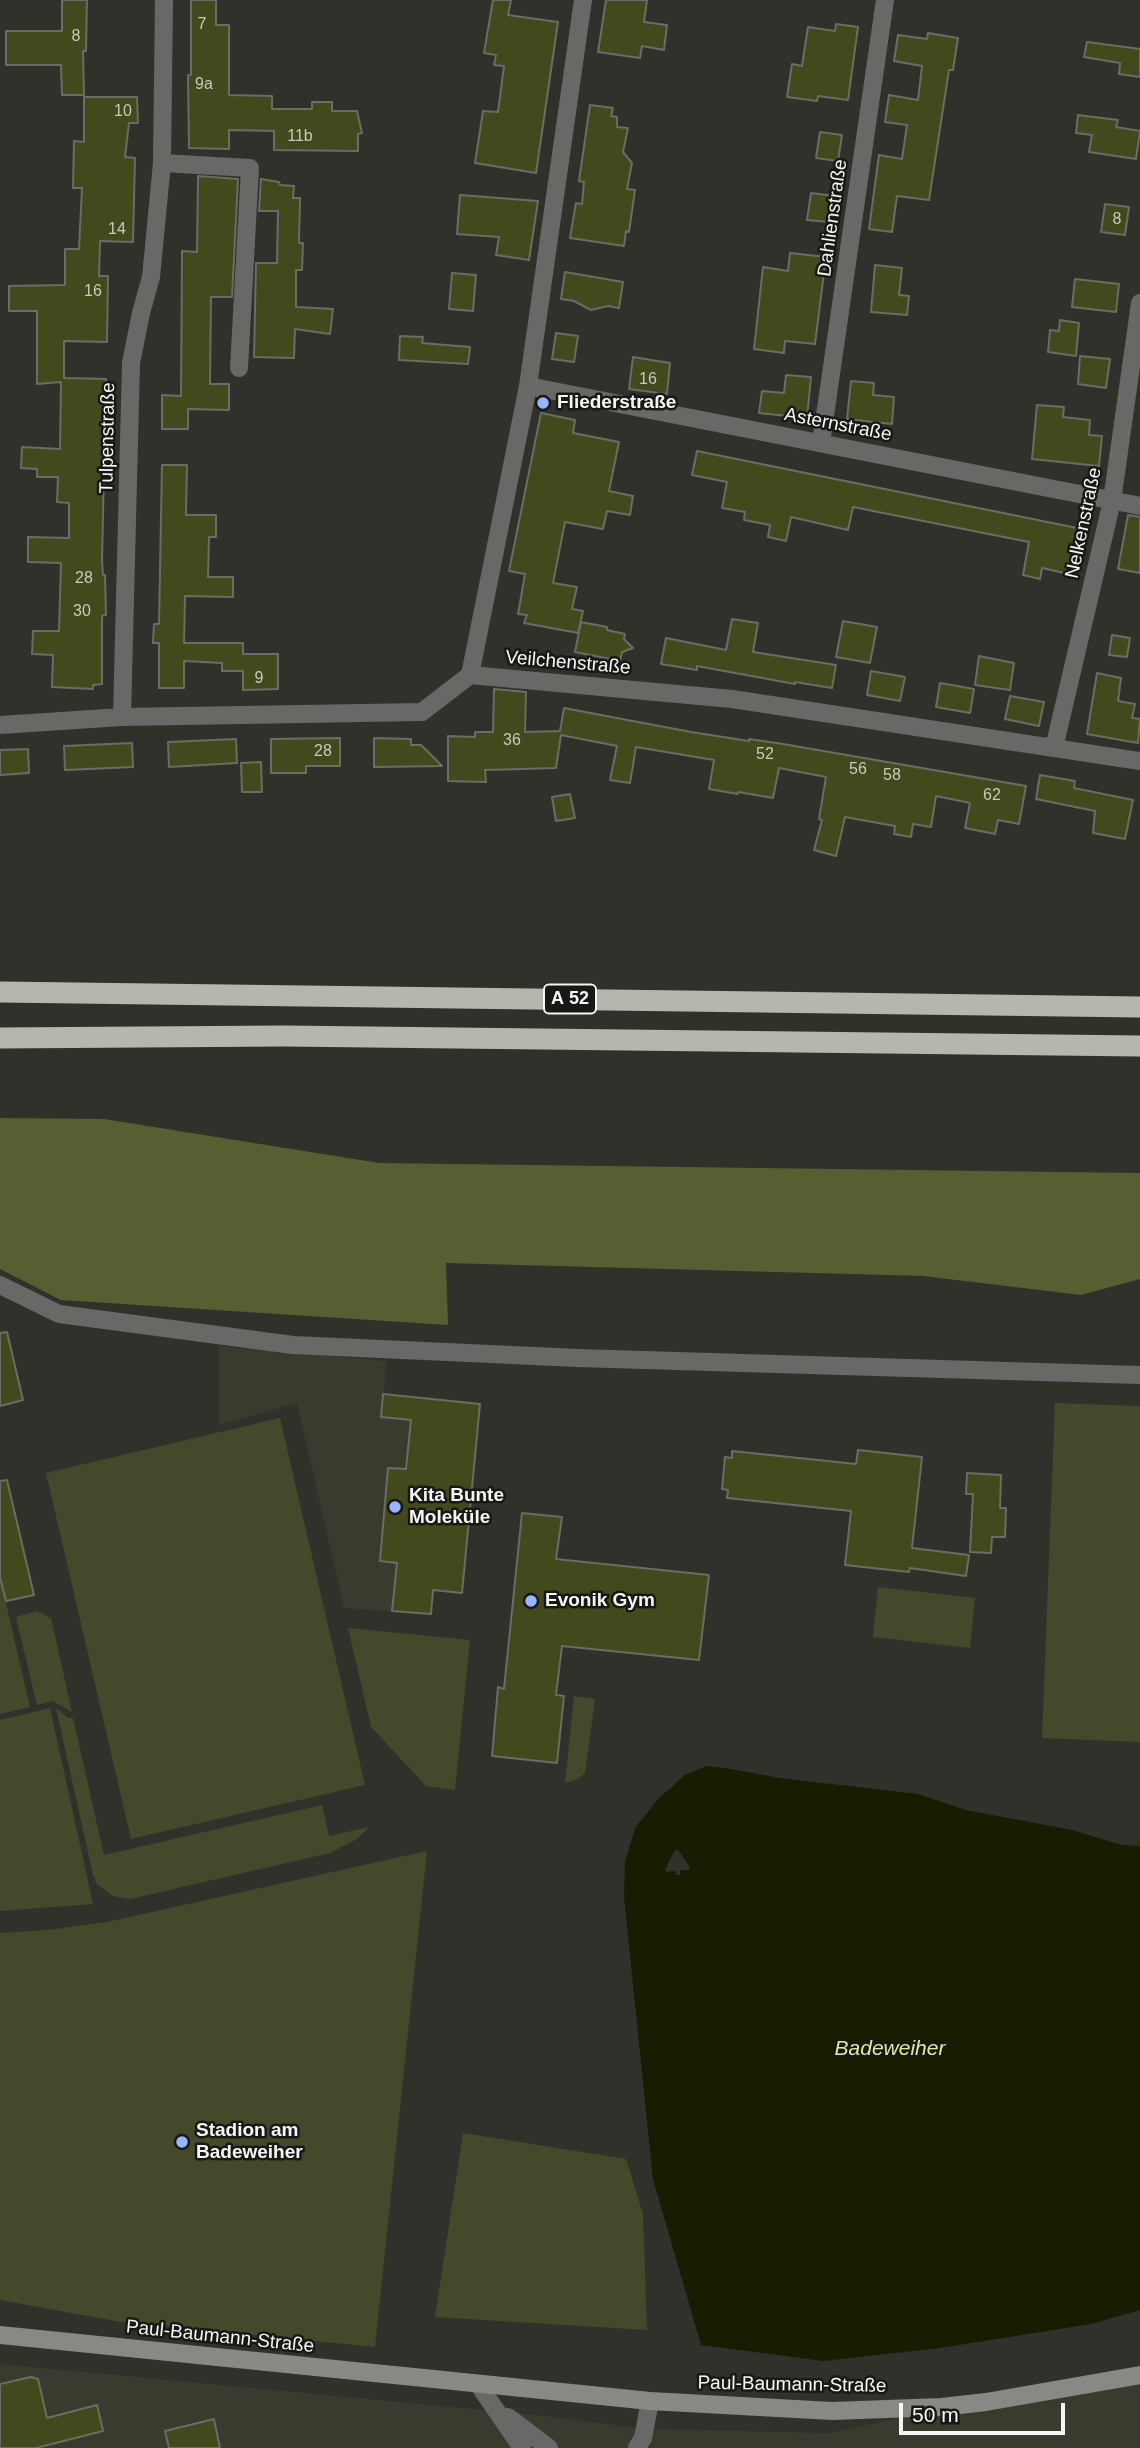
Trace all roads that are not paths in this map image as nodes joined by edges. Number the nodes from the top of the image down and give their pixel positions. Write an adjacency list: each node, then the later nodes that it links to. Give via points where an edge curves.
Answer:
1 (164, 0): 4 (street, Tulpenstraße)
2 (583, 0): 7 (street)
3 (885, 0): 8 (street, Dahlienstraße)
4 (162, 163): 6 (street, via 250,168); 12 (street, Tulpenstraße, via 151,277 131,363)
5 (1140, 303): 9 (street, Nelkenstraße)
6 (239, 368)
7 (528, 386): 8 (street, Asternstraße); 11 (street)
8 (821, 443): 9 (street, Asternstraße)
9 (1112, 501): 10 (street, Asternstraße); 14 (street, Nelkenstraße)
10 (1140, 506)
11 (470, 675): 12 (street, via 422,712); 14 (street, Veilchenstraße, via 732,699)
12 (122, 717): 13 (street)
13 (0, 725)
14 (1054, 748): 15 (street, Veilchenstraße)
15 (1140, 761)
16 (0, 992): 17 (highway, A 52)
17 (1140, 1007)
18 (0, 1038): 19 (highway, A 52, via 284,1036)
19 (1140, 1046)
20 (0, 1285): 21 (street, via 59,1314 293,1345)
21 (1140, 1375)
22 (0, 2335): 24 (main road, Paul-Baumann-Straße)
23 (1140, 2375): 25 (main road, Paul-Baumann-Straße, via 942,2407 832,2411)
24 (478, 2384): 25 (main road, Paul-Baumann-Straße); 26 (street)
25 (650, 2401): 29 (street, via 643,2438)
26 (494, 2406): 27 (street); 28 (street)
27 (522, 2448)
28 (549, 2448)
29 (636, 2448)

